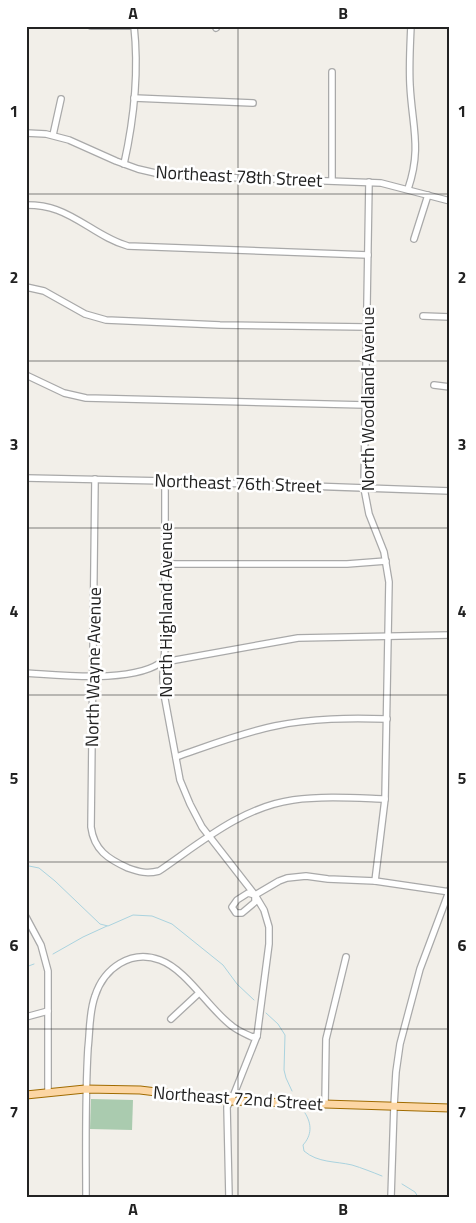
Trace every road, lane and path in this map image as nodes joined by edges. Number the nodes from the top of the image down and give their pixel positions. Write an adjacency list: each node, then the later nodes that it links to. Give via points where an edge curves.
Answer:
1 (91, 26): 2 (street)
2 (134, 26): 6 (street)
3 (411, 26): 13 (street, via 410,77 416,152)
4 (332, 72): 11 (street)
5 (60, 98): 9 (street)
6 (134, 98): 7 (street); 10 (street)
7 (252, 103)
8 (26, 133): 9 (street, Northeast 78th Street)
9 (53, 136): 10 (street, Northeast 78th Street, via 82,144)
10 (124, 164): 11 (street, Northeast 78th Street, via 170,176)
11 (332, 180): 12 (street, Northeast 78th Street)
12 (369, 182): 13 (street, Northeast 78th Street); 18 (street, North Woodland Avenue)
13 (408, 189): 14 (street, Northeast 78th Street)
14 (428, 195): 15 (street, Northeast 78th Street); 17 (street)
15 (450, 201)
16 (26, 205): 18 (street, via 59,210 112,241 128,246)
17 (414, 239)
18 (368, 255): 22 (street, North Woodland Avenue)
19 (26, 287): 22 (street, via 44,291 85,314 106,320)
20 (423, 316): 21 (street)
21 (450, 317)
22 (366, 328): 26 (street, North Woodland Avenue)
23 (26, 375): 26 (street, via 64,393 86,398)
24 (434, 385): 25 (street)
25 (450, 387)
26 (365, 406): 30 (street, North Woodland Avenue)
27 (26, 478): 28 (street, Northeast 76th Street)
28 (95, 479): 29 (street, Northeast 76th Street); 38 (street, North Wayne Avenue)
29 (165, 481): 30 (street, Northeast 76th Street); 33 (street, North Highland Avenue)
30 (364, 488): 31 (street, Northeast 76th Street); 32 (street, North Woodland Avenue, via 369,514)
31 (450, 491)
32 (386, 561): 33 (street); 35 (street, North Woodland Avenue)
33 (166, 564): 36 (street, North Highland Avenue)
34 (450, 634): 35 (street)
35 (389, 635): 36 (street, via 298,638); 39 (street, North Woodland Avenue)
36 (164, 660): 38 (street, via 159,665 122,675); 40 (street, North Highland Avenue, via 164,694)
37 (26, 673): 38 (street)
38 (93, 676): 42 (street, North Wayne Avenue, via 92,826 94,841 102,853 118,864 138,872 152,873)
39 (387, 719): 40 (street, via 337,718 292,722); 41 (street, North Woodland Avenue)
40 (176, 757): 42 (street, North Highland Avenue, via 180,780)
41 (385, 799): 42 (street, via 308,798 279,803 242,816); 43 (street, North Woodland Avenue)
42 (209, 837): 45 (street, North Highland Avenue)
43 (375, 881): 44 (street); 45 (street, via 297,877 279,881)
44 (449, 891): 58 (street, via 420,969 400,1044)
45 (256, 895): 52 (street, North Highland Avenue, via 267,916 270,937)
46 (26, 917): 49 (street, via 45,958)
47 (346, 957): 57 (street, via 326,1039)
48 (199, 993): 51 (street); 52 (street, via 231,1026 252,1037); 53 (street, via 172,966 152,958 132,958 110,970 98,988 92,1006)
49 (48, 1011): 50 (street); 54 (street)
50 (26, 1017)
51 (171, 1019)
52 (257, 1036): 56 (street, North Highland Avenue)
53 (85, 1089): 54 (main road, Northeast 72nd Street); 56 (main road, Northeast 72nd Street, via 140,1090); 60 (street)
54 (48, 1093): 55 (main road, Northeast 72nd Street)
55 (26, 1094)
56 (230, 1100): 57 (main road, Northeast 72nd Street); 61 (street, North Highland Avenue, via 227,1107)
57 (325, 1104): 58 (main road, Northeast 72nd Street)
58 (394, 1106): 59 (main road, Northeast 72nd Street); 62 (street)
59 (450, 1108)
60 (86, 1197)
61 (229, 1197)
62 (391, 1197)

